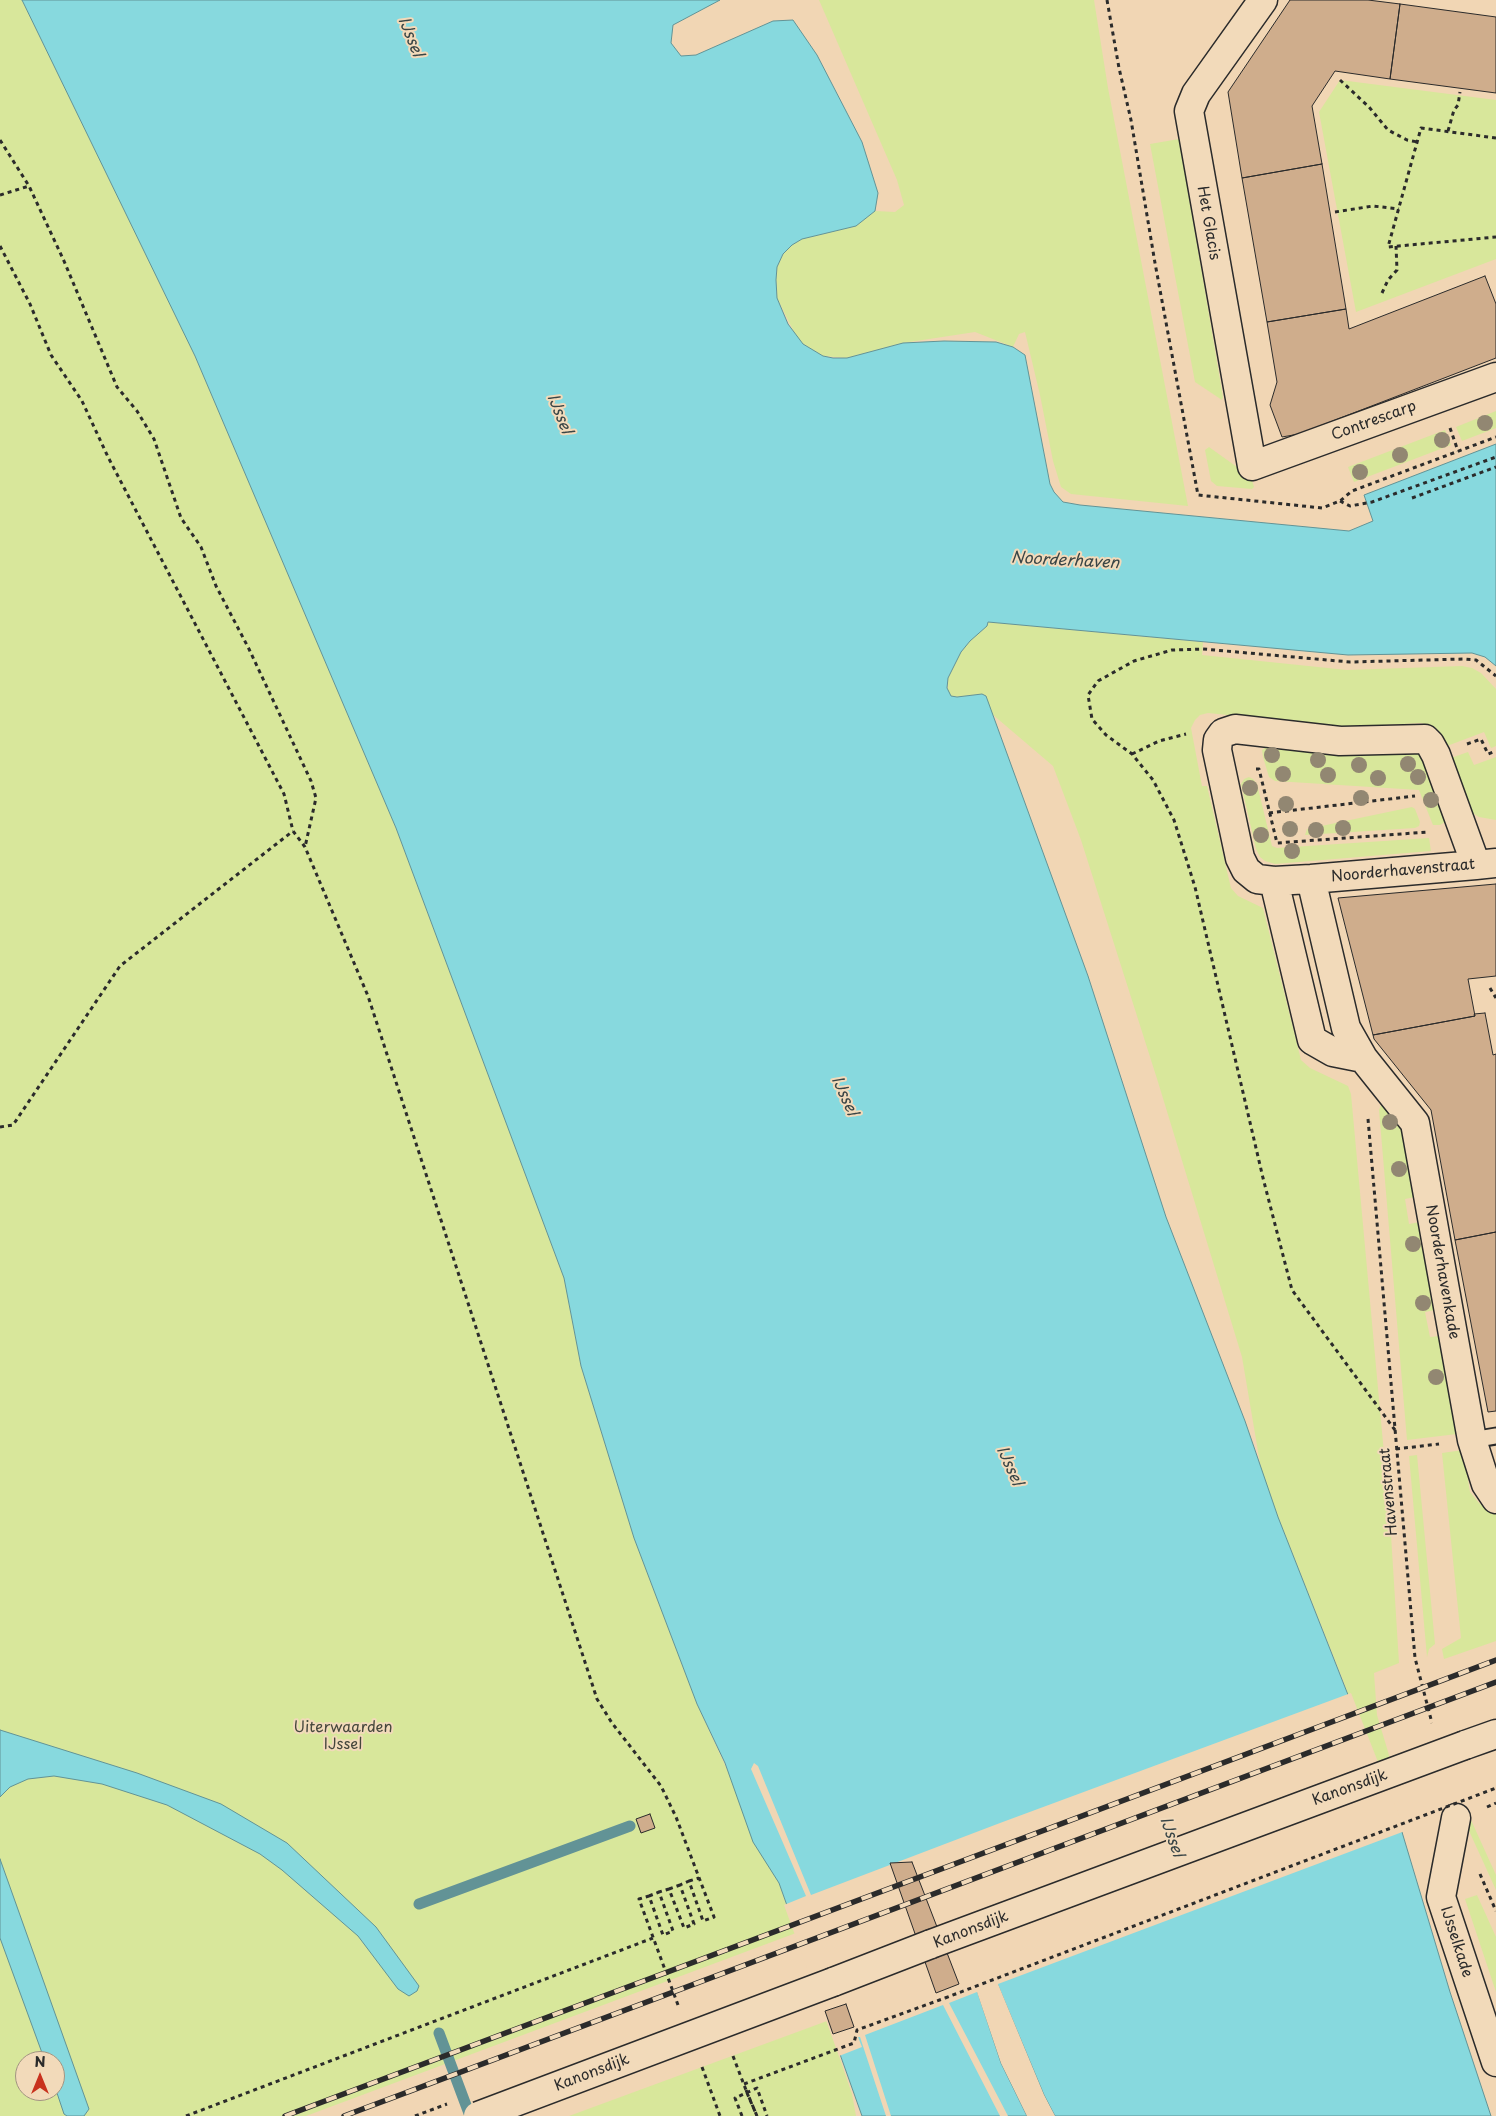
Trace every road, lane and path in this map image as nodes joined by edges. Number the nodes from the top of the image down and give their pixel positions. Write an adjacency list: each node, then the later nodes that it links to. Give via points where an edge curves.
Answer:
1 (1107, 0): 3 (path)
2 (1263, 0): 20 (street, Het Glacis, via 1196,94 1189,111)
3 (1119, 68)
4 (1340, 80): 9 (path, via 1388,130)
5 (1460, 92): 6 (path)
6 (1448, 131): 7 (path); 9 (path, via 1422,128)
7 (1496, 138)
8 (0, 140): 10 (path)
9 (1418, 142): 12 (path)
10 (29, 186): 11 (path); 34 (path, via 117,387 154,439 181,518 201,547 216,586 311,782 316,798)
11 (0, 195)
12 (1399, 209): 13 (path, via 1373,206); 16 (path, via 1388,247)
13 (1335, 212)
14 (1496, 237): 16 (path)
15 (0, 246): 33 (path, via 30,304 51,355 82,401 284,794)
16 (1396, 246): 17 (path, via 1397,270)
17 (1382, 293)
18 (1496, 377): 20 (street, Contrescarp)
19 (1496, 457): 23 (path, via 1372,502 1350,506)
20 (1252, 466)
21 (1496, 467): 22 (path)
22 (1412, 498)
23 (1340, 501)
24 (1496, 676): 28 (path, via 1476,660 1464,658 1350,662 1202,649 1172,650 1134,661 1098,681 1088,695 1092,719)
25 (1192, 734): 28 (path, via 1159,741)
26 (1477, 740): 27 (path, via 1481,739 1488,754)
27 (1496, 751)
28 (1132, 754): 43 (path, via 1153,780 1174,820 1194,886 1292,1290)
29 (1254, 770): 31 (path, via 1259,769)
30 (1418, 803): 31 (path, via 1415,796)
31 (1269, 813): 32 (path, via 1277,843)
32 (1464, 829): 35 (street); 37 (street, via 1436,755 1425,740 1340,741 1235,729 1223,733 1217,750 1240,858 1246,870 1257,879)
33 (293, 831): 34 (path); 42 (path, via 120,966 13,1125)
34 (305, 847): 52 (path, via 368,996 597,1698 612,1723 661,1786)
35 (1486, 864): 36 (street, Noorderhavenstraat)
36 (1311, 878): 37 (street); 40 (street, Noorderhavenkade, via 1346,1028)
37 (1274, 881): 40 (street, via 1312,1040 1333,1052)
38 (1490, 988): 39 (path)
39 (1496, 998)
40 (1363, 1058): 44 (street, Noorderhavenkade, via 1415,1123)
41 (1368, 1117): 43 (path, Havenstraat)
42 (0, 1127)
43 (1395, 1430): 45 (path, Havenstraat)
44 (1484, 1438): 45 (path); 46 (street, Noorderhavenkade, via 1486,1484)
45 (1396, 1449): 47 (path, Havenstraat, via 1415,1658)
46 (1496, 1498)
47 (1432, 1724)
48 (1496, 1734): 65 (street, Kanonsdijk, bridge)
49 (1496, 1788): 61 (path, bridge, via 856,2030 854,2043)
50 (1453, 1809): 60 (street, IJsselkade, via 1441,1897)
51 (1476, 1867): 58 (path)
52 (699, 1878): 53 (path); 53 (path, via 714,1917 703,1921)
53 (689, 1881): 54 (path)
54 (680, 1885): 55 (path); 55 (path, via 694,1924 684,1928)
55 (669, 1889): 56 (path)
56 (659, 1892): 57 (path); 57 (path, via 673,1932 663,1935)
57 (649, 1896): 64 (path, via 639,1899 653,1938)
58 (1496, 1911)
59 (733, 2056): 62 (path)
60 (1496, 2062)
61 (754, 2080): 62 (path); 67 (path)
62 (744, 2084): 63 (path, bridge, via 757,2116)
63 (748, 2093): 66 (path, via 734,2098); 67 (path, via 757,2088)
64 (186, 2116)
65 (478, 2116)
66 (742, 2116)
67 (767, 2116)

